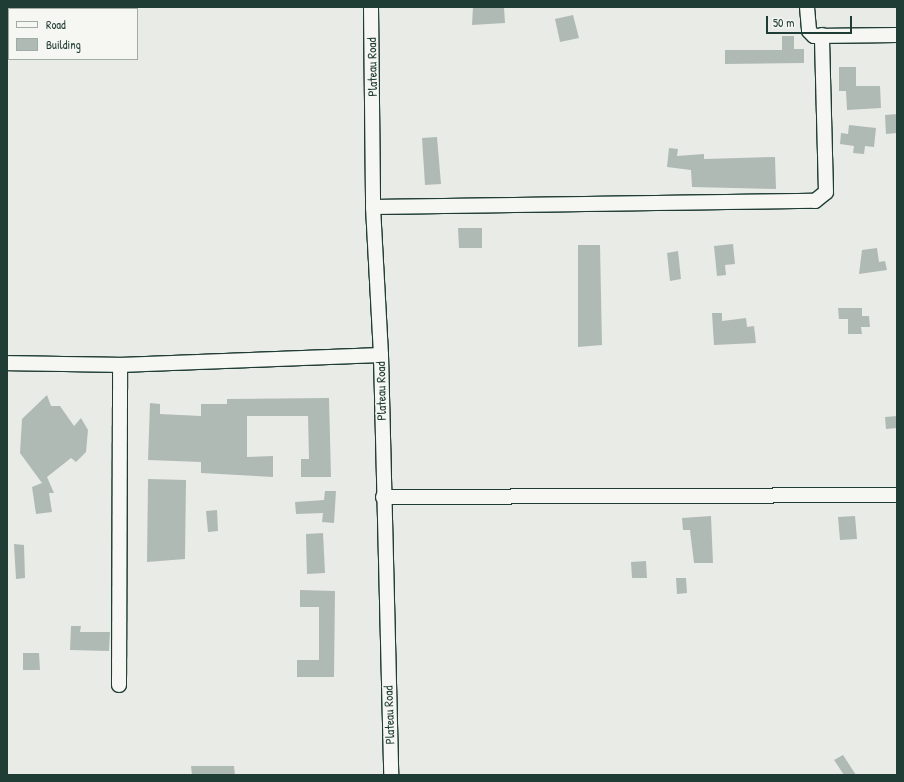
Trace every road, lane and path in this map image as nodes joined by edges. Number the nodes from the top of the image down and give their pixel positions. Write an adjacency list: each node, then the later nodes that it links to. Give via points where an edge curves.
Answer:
1 (371, 7): 5 (street, Plateau Road)
2 (807, 7): 3 (street, via 809,31)
3 (822, 35): 4 (street); 5 (street, via 826,192 815,201)
4 (897, 35)
5 (373, 207): 6 (street, Plateau Road)
6 (381, 355): 8 (street); 10 (street, Plateau Road)
7 (7, 363): 8 (street)
8 (120, 365): 11 (street)
9 (897, 495): 10 (street)
10 (383, 496): 12 (street, Plateau Road)
11 (119, 684)
12 (391, 775)

